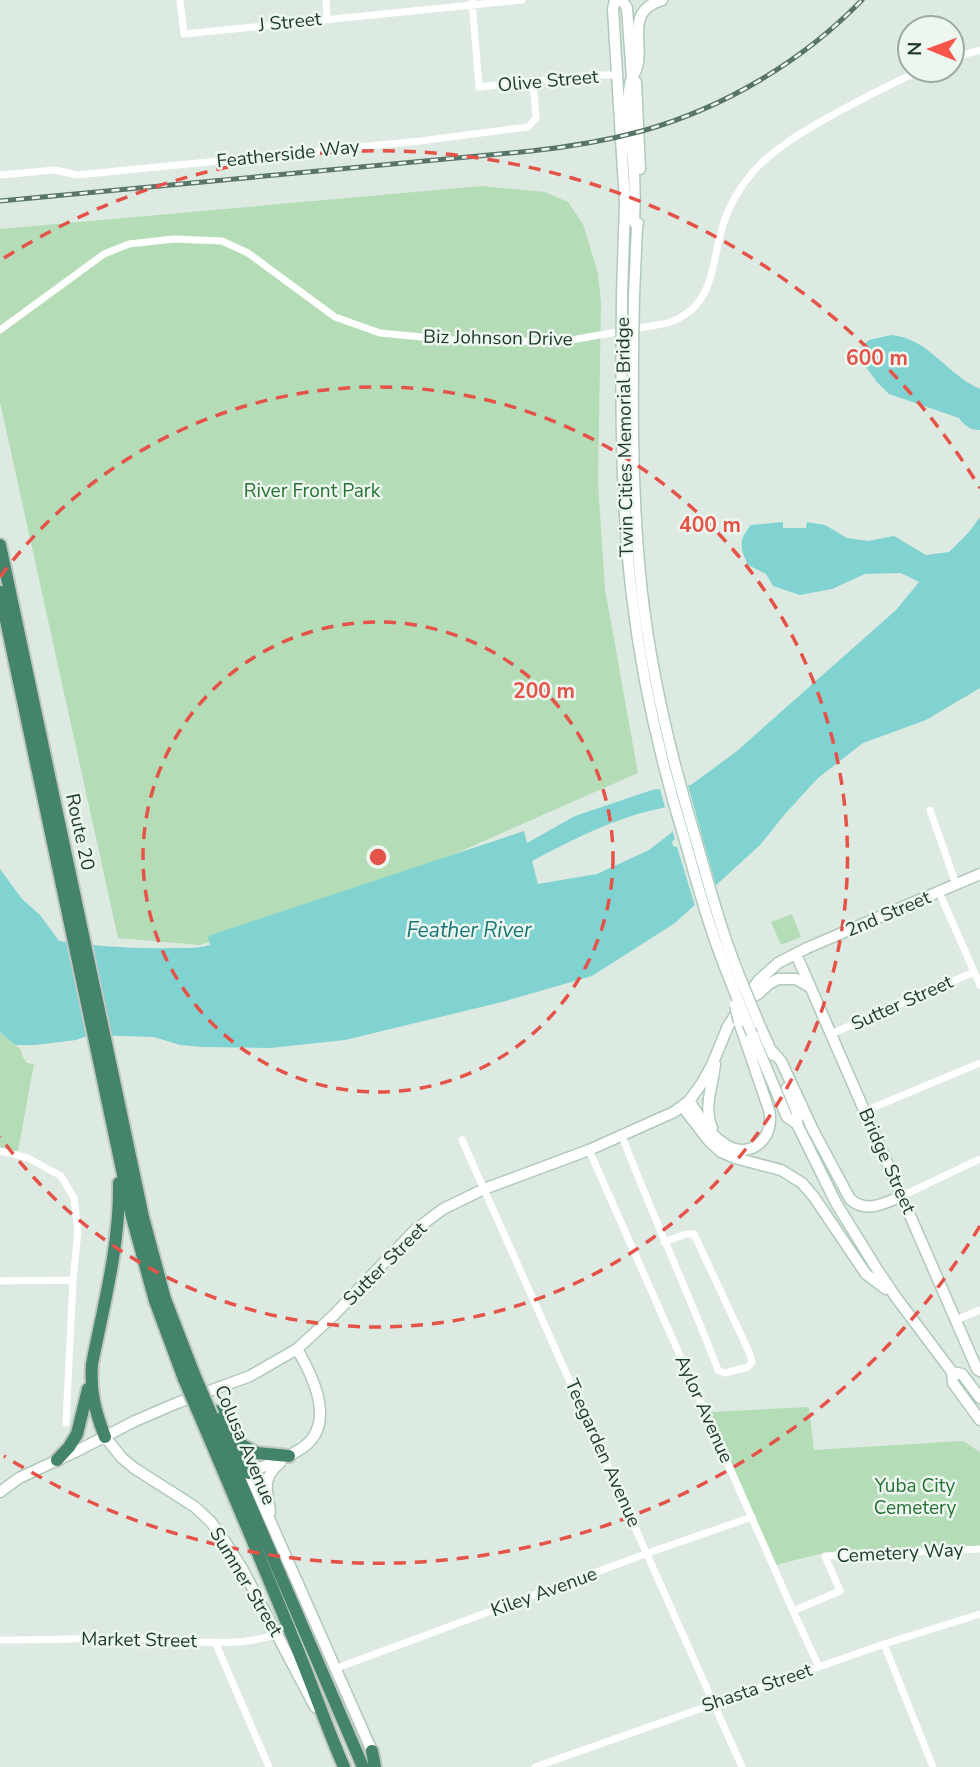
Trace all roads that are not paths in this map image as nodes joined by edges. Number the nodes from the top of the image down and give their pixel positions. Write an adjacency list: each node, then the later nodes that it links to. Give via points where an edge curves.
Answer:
1 (180, 0): 8 (street, J Street, via 184,34)
2 (326, 0): 8 (street)
3 (522, 0): 7 (street, J Street)
4 (615, 0): 9 (main road, Twin Cities Memorial Bridge)
5 (622, 0): 10 (main road, via 627,8)
6 (662, 0): 10 (main road, via 647,7 640,18 638,69)
7 (472, 2): 8 (street, J Street); 11 (street, Olive Street, via 479,87)
8 (327, 18)
9 (618, 75): 11 (street, Olive Street); 27 (main road, Twin Cities Memorial Bridge, bridge, via 625,203 621,425 631,596 666,778)
10 (632, 77): 28 (main road, Twin Cities Memorial Bridge, bridge, via 629,108 637,226 634,485 653,666 677,775 722,927)
11 (533, 82): 13 (street, Featherside Way, via 536,118 528,127 78,175 55,170)
12 (896, 82): 14 (street, Biz Johnson Drive, via 808,129 764,160 730,207 704,296 683,317 668,323 560,342 380,333 335,317 248,253 222,241 174,239 129,244 104,254)
13 (0, 175)
14 (0, 330)
15 (0, 545): 34 (highway, Route 20)
16 (0, 592): 34 (highway, Route 20)
17 (930, 810): 19 (street)
18 (980, 874): 19 (main road, 2nd Street)
19 (956, 884): 20 (main road, 2nd Street)
20 (939, 892): 21 (main road, 2nd Street); 22 (street)
21 (796, 954): 24 (main road, Bridge Street); 25 (main road, Sutter Street, via 767,971)
22 (974, 972): 23 (street); 26 (street, Sutter Street)
23 (980, 985)
24 (811, 987): 25 (main road, via 781,978); 26 (main road, Bridge Street)
25 (742, 1002): 29 (main road, Sutter Street)
26 (831, 1034): 32 (main road, Bridge Street)
27 (749, 1038): 33 (main road, via 787,1117); 35 (main road, via 769,1110 769,1130 758,1145 744,1149 724,1145)
28 (771, 1050): 33 (main road, via 797,1112); 43 (main road, via 782,1061 850,1199 870,1207)
29 (716, 1052): 31 (main road, Sutter Street, via 706,1076); 35 (main road, via 707,1106)
30 (980, 1063): 32 (street)
31 (685, 1103): 35 (main road); 36 (main road, Sutter Street, via 664,1118); 47 (main road, via 721,1152 781,1170 802,1183 866,1274)
32 (865, 1111): 43 (main road, Bridge Street)
33 (797, 1124): 47 (main road, via 846,1220)
34 (118, 1128): 38 (highway, Colusa Avenue); 53 (highway, Colusa Avenue)
35 (714, 1135)
36 (622, 1136): 39 (main road, Sutter Street); 44 (street)
37 (462, 1140): 42 (street, Teegarden Avenue)
38 (117, 1144): 53 (highway, Colusa Avenue, via 132,1217 164,1328); 54 (highway, via 117,1231)
39 (589, 1150): 42 (main road, Sutter Street); 65 (street, Aylor Avenue)
40 (0, 1151): 45 (street, via 28,1158 61,1177 74,1198 78,1231)
41 (980, 1159): 43 (street)
42 (484, 1189): 50 (main road, Sutter Street, via 443,1209 415,1230); 68 (street, Teegarden Avenue)
43 (902, 1196): 49 (main road, Bridge Street)
44 (664, 1242): 44 (street, via 718,1370 725,1373 748,1367 752,1362 749,1352 694,1234)
45 (73, 1280): 46 (street); 58 (street)
46 (0, 1281)
47 (895, 1296): 52 (main road)
48 (980, 1310): 49 (street)
49 (956, 1320): 51 (main road, Bridge Street)
50 (297, 1349): 59 (main road, Sutter Street, via 250,1376); 61 (main road, via 318,1394 320,1415 315,1436)
51 (978, 1370)
52 (952, 1372): 55 (main road, via 962,1374); 57 (main road, via 953,1383)
53 (192, 1375): 56 (highway, Colusa Avenue, bridge)
54 (91, 1378): 59 (highway); 62 (highway, via 77,1434)
55 (980, 1398)
56 (211, 1416): 60 (highway); 78 (highway, Colusa Avenue); 82 (highway, Colusa Avenue)
57 (980, 1420)
58 (66, 1423)
59 (105, 1437): 62 (main road, Sutter Street); 71 (main road, Sumner Street, via 134,1468 211,1522)
60 (233, 1440): 61 (highway, via 257,1453); 63 (highway)
61 (289, 1456): 63 (main road); 66 (main road, via 267,1478)
62 (57, 1460): 64 (main road, Sutter Street)
63 (249, 1473): 66 (main road, Colusa Avenue)
64 (0, 1492)
65 (752, 1517): 68 (street, Kiley Avenue); 69 (street, Aylor Avenue)
66 (271, 1522): 76 (main road, Colusa Avenue)
67 (980, 1549): 69 (street, Cemetery Way, via 825,1556 840,1591)
68 (648, 1553): 76 (street, Kiley Avenue); 77 (street, Teegarden Avenue)
69 (793, 1611): 75 (street, Aylor Avenue)
70 (980, 1614): 74 (street, Shasta Street)
71 (277, 1634): 73 (street, Market Street, via 251,1641); 78 (main road, Sumner Street)
72 (0, 1640): 73 (street, Market Street)
73 (215, 1642): 80 (street)
74 (884, 1644): 75 (street, Shasta Street); 86 (street)
75 (820, 1667): 77 (street, Shasta Street)
76 (337, 1668): 79 (main road, Colusa Avenue)
77 (714, 1703): 84 (street, Shasta Street); 85 (street, Teegarden Avenue)
78 (326, 1726): 81 (highway, Colusa Avenue)
79 (372, 1751): 83 (highway)
80 (269, 1767)
81 (344, 1767)
82 (363, 1767)
83 (377, 1767)
84 (535, 1767)
85 (742, 1767)
86 (933, 1767)

